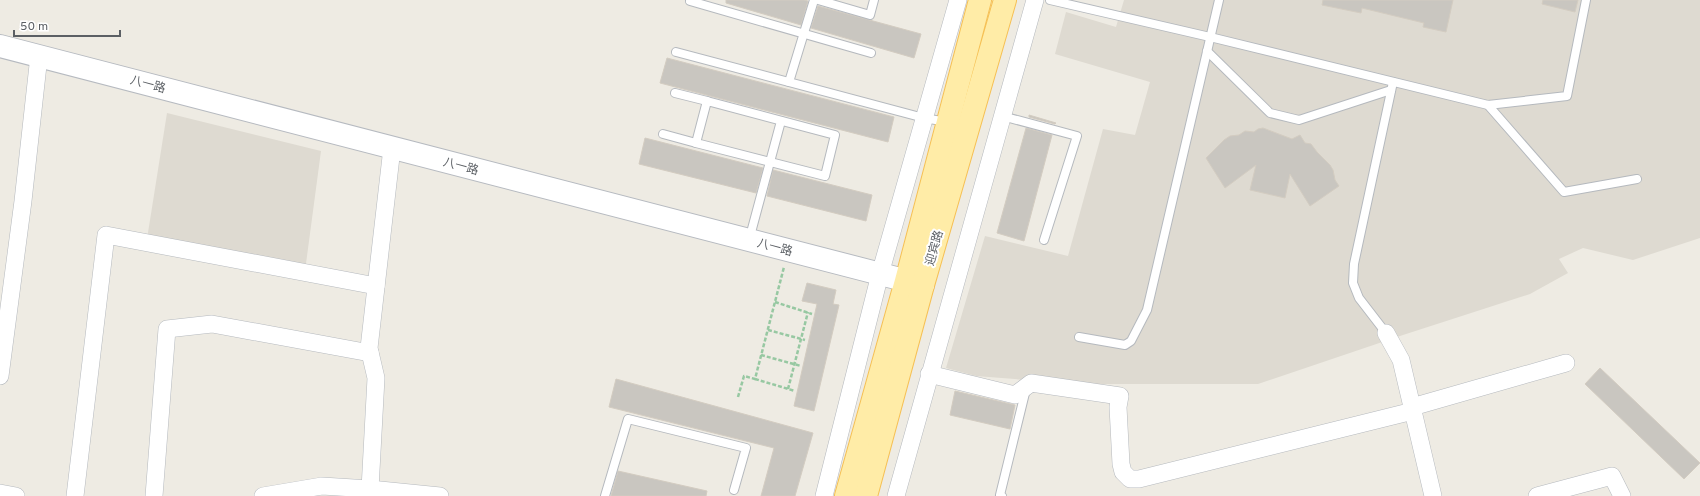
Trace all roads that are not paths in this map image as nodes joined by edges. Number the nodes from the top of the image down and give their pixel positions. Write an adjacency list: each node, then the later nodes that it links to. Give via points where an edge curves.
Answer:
1 (814, 0): 12 (lane)
2 (818, 0): 3 (lane, via 870,15)
3 (874, 0)
4 (958, 0): 26 (street)
5 (980, 0): 28 (main road, 迎宾路)
6 (1005, 0): 37 (main road, 迎宾路)
7 (1035, 0): 25 (street)
8 (1050, 0): 13 (lane)
9 (1219, 0): 13 (lane)
10 (1586, 0): 24 (lane, via 1567,96)
11 (690, 1): 12 (lane)
12 (804, 34): 17 (lane); 19 (lane)
13 (1210, 37): 15 (lane); 20 (lane)
14 (0, 46): 18 (street, 八一路)
15 (1207, 51): 21 (lane, via 1270,113 1299,120); 40 (lane, via 1147,310 1141,325 1131,341 1125,345)
16 (676, 52): 19 (lane)
17 (871, 53)
18 (39, 56): 31 (street, 八一路); 44 (street, via 24,201)
19 (788, 82): 26 (lane)
20 (1393, 82): 21 (lane); 24 (lane)
21 (1391, 90): 39 (lane, via 1354,264 1353,282 1359,298)
22 (675, 93): 23 (lane)
23 (707, 101): 27 (lane); 30 (lane)
24 (1488, 105): 33 (lane, via 1564,192)
25 (1002, 116): 35 (lane, via 1077,136); 43 (street)
26 (924, 118): 28 (lane); 36 (street)
27 (781, 121): 32 (lane); 32 (lane, via 835,135 825,176)
28 (948, 122): 37 (main road, 迎宾路)
29 (663, 134): 30 (lane)
30 (696, 143): 32 (lane)
31 (392, 148): 34 (street, 八一路); 38 (street)
32 (770, 162): 34 (lane)
33 (1637, 179)
34 (749, 240): 36 (street, 八一路)
35 (1044, 240)
36 (880, 274): 37 (street, 八一路); 56 (street)
37 (914, 283): 57 (main road, 迎宾路); 58 (main road, 迎宾路)
38 (376, 286): 41 (street); 51 (street, via 106,235)
39 (1386, 333): 46 (street, via 1401,360)
40 (1079, 337)
41 (370, 353): 47 (street, via 376,378); 52 (street, via 212,324 167,329)
42 (1566, 363): 46 (street)
43 (929, 374): 45 (street, via 1015,395); 59 (street)
44 (0, 376)
45 (1027, 387): 46 (street, via 1032,383 1120,396 1120,464 1130,479 1139,479); 60 (lane)
46 (1412, 409): 61 (street)
47 (370, 489): 53 (street, via 322,486); 54 (street)
48 (734, 490): 55 (lane, via 746,448 628,419)
49 (0, 493): 50 (street)
50 (16, 496)
51 (75, 496)
52 (154, 496)
53 (263, 496)
54 (440, 496)
55 (605, 496)
56 (824, 496)
57 (846, 496)
58 (866, 496)
59 (896, 496)
60 (1002, 496)
61 (1433, 496)
62 (1537, 496): 63 (street, via 1612,476)
63 (1622, 496)

